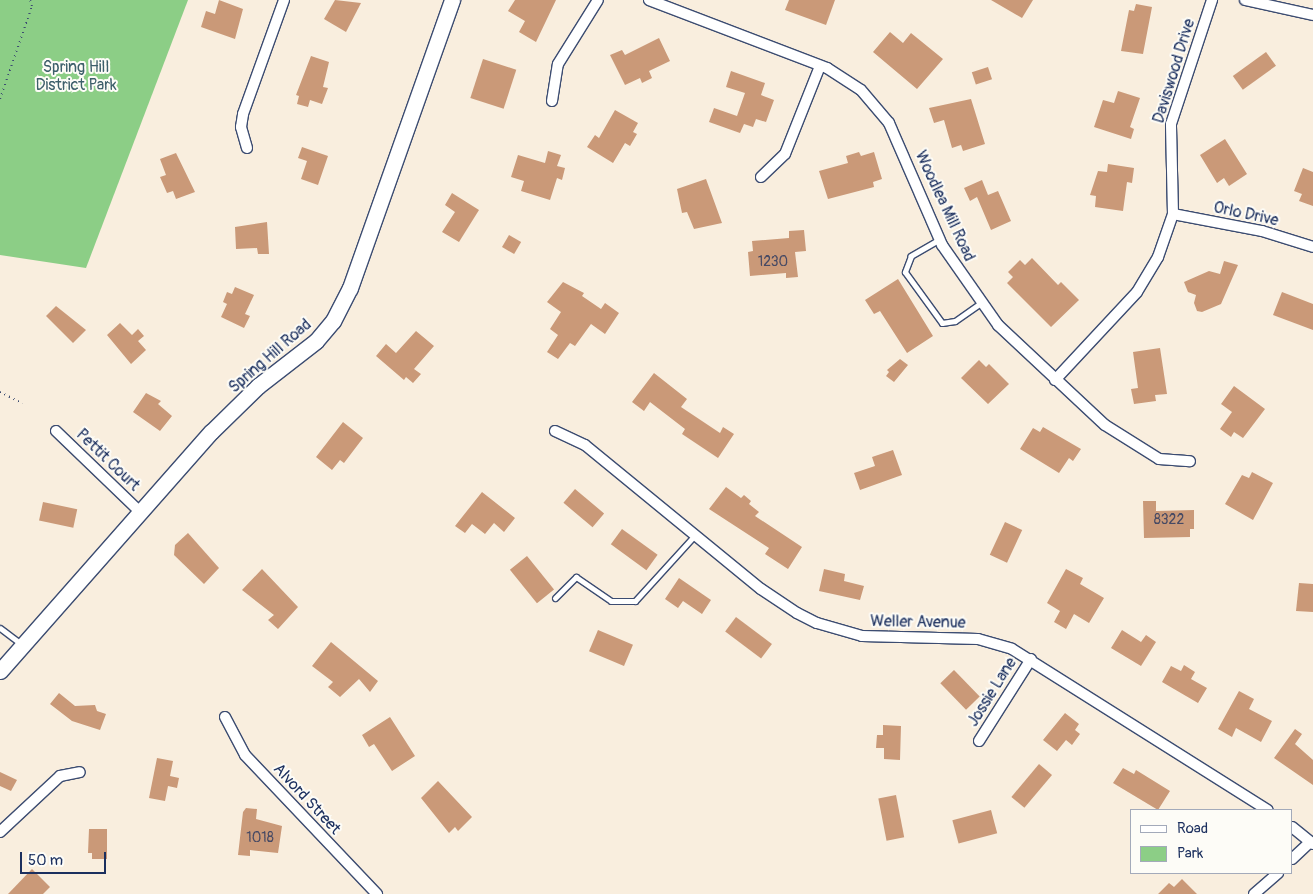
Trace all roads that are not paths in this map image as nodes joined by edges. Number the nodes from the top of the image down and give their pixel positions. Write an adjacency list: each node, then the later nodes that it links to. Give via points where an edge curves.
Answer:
1 (284, 0): 10 (street, via 243,114 242,127)
2 (452, 0): 20 (main road, Spring Hill Road, via 337,315 316,341 258,386 211,432)
3 (598, 0): 9 (street, via 558,64)
4 (649, 0): 8 (street, Woodlea Mill Road)
5 (1212, 0): 12 (street, Daviswood Drive, via 1171,124)
6 (1245, 0): 7 (street)
7 (1313, 15)
8 (820, 66): 11 (street, via 785,154); 13 (street, Woodlea Mill Road, via 861,90 880,110 898,138)
9 (552, 101)
10 (247, 148)
11 (761, 177)
12 (1173, 214): 14 (street, Orlo Drive, via 1262,231); 16 (street, Daviswood Drive, via 1149,275)
13 (940, 238): 15 (street, Woodlea Mill Road); 15 (lane, via 911,256 905,272 942,323 954,321)
14 (1313, 247)
15 (981, 303): 16 (street, Woodlea Mill Road)
16 (1055, 380): 19 (street, Woodlea Mill Road, via 1105,424 1159,459)
17 (56, 431): 20 (street, Pettit Court)
18 (555, 431): 21 (street, Weller Avenue, via 585,445)
19 (1190, 461)
20 (139, 511): 24 (main road, Spring Hill Road, via 117,542)
21 (696, 535): 22 (lane, via 634,600 625,603 612,601 576,577); 25 (street, Weller Avenue, via 761,590 817,623 841,632 883,638 978,639 1012,649)
22 (555, 598)
23 (0, 628): 24 (lane)
24 (23, 645): 26 (main road, Spring Hill Road)
25 (1031, 659): 28 (street, Jossie Lane); 30 (street, Weller Avenue)
26 (0, 671)
27 (225, 717): 36 (street, Alvord Street, via 245,755)
28 (979, 741)
29 (80, 772): 32 (street, via 60,776)
30 (1266, 809)
31 (1293, 829): 33 (street)
32 (0, 832)
33 (1312, 843): 34 (street)
34 (1293, 858)
35 (1277, 874): 37 (street)
36 (377, 894)
37 (1254, 894)

